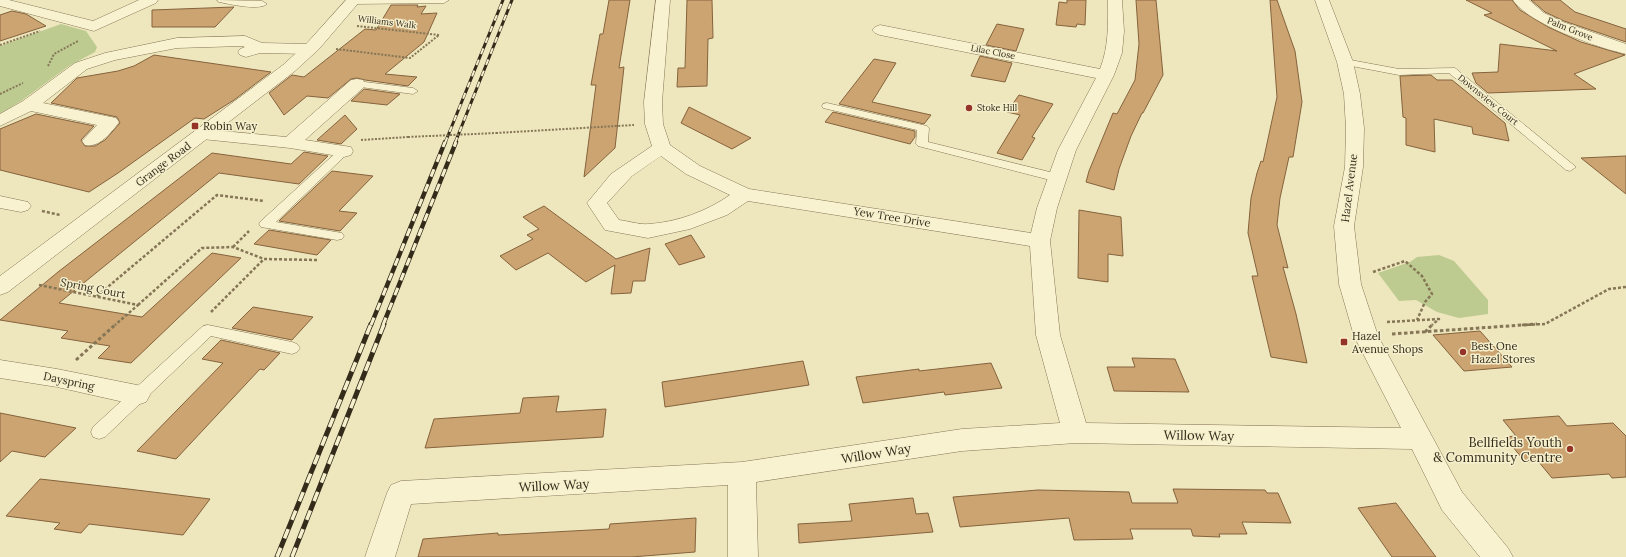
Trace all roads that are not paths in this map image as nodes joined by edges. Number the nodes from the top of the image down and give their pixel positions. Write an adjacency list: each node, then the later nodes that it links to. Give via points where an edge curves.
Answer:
1 (151, 0): 11 (street)
2 (222, 0): 10 (lane)
3 (444, 0): 8 (lane)
4 (663, 0): 26 (street, via 653,102 654,124)
5 (1115, 0): 17 (street, via 1114,53)
6 (1322, 0): 16 (street, Hazel Avenue)
7 (1520, 0): 15 (street, Palm Grove, via 1539,16 1558,25)
8 (353, 1): 14 (street, Grange Road)
9 (9, 2): 11 (street)
10 (262, 4)
11 (94, 26): 13 (street)
12 (878, 29): 17 (street, Lilac Close)
13 (108, 45): 14 (street, via 164,56 232,56 259,48); 20 (street)
14 (312, 48): 23 (street, Grange Road, via 268,85)
15 (1626, 49)
16 (1345, 62): 28 (lane, Downsview Court, via 1399,72 1451,70); 41 (street, Hazel Avenue, via 1352,94 1355,128 1354,168 1344,226 1350,284 1366,336)
17 (1106, 75): 29 (street, via 1067,150)
18 (357, 84): 19 (lane); 25 (street)
19 (413, 91)
20 (29, 105): 22 (street); 24 (street, via 110,122)
21 (827, 106): 29 (lane, via 923,128 922,144)
22 (0, 121)
23 (202, 134): 25 (street); 35 (street, Grange Road)
24 (91, 141)
25 (290, 143): 27 (street)
26 (662, 148): 30 (street, Yew Tree Drive, via 693,170); 30 (street, via 611,184 597,203 612,225 648,231 683,224 720,211)
27 (344, 150): 33 (lane, via 266,224)
28 (1570, 167)
29 (1058, 178): 34 (street)
30 (744, 194): 34 (street, Yew Tree Drive)
31 (0, 202): 32 (street)
32 (21, 206)
33 (337, 236)
34 (1040, 241): 40 (street, via 1048,335)
35 (5, 283)
36 (292, 348): 38 (lane, via 208,330)
37 (3, 372): 38 (street, Dayspring, via 57,378)
38 (137, 395): 39 (lane)
39 (99, 432)
40 (1076, 433): 41 (street, Willow Way); 42 (street, Willow Way, via 962,440)
41 (1419, 439): 45 (street, Hazel Avenue, via 1452,501)
42 (742, 473): 43 (street, Willow Way, via 401,493); 44 (street)
43 (380, 557)
44 (744, 557)
45 (1498, 557)

